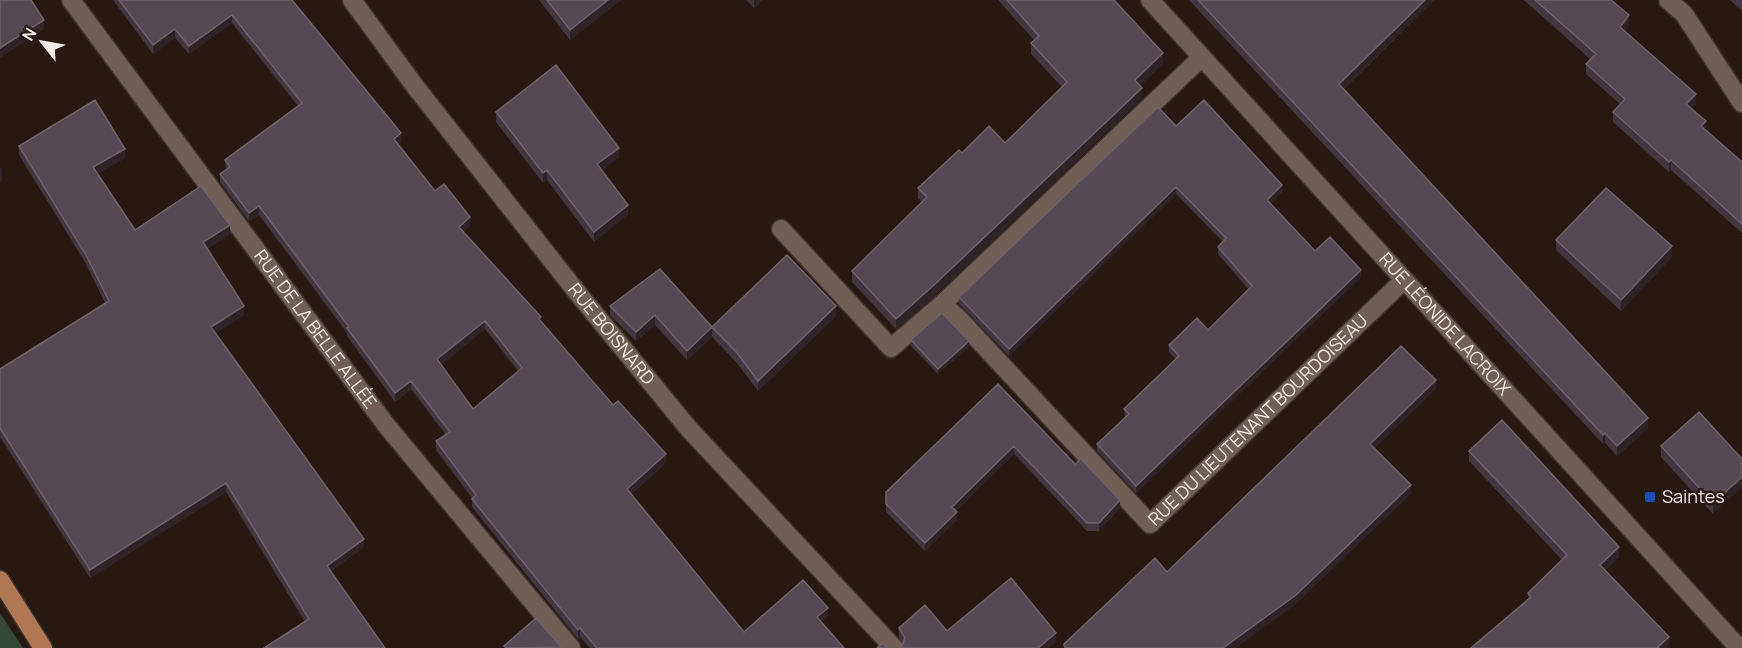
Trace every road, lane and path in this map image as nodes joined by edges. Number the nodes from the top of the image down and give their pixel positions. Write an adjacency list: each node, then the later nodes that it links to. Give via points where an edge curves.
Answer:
1 (71, 0): 12 (street, RUE DE LA BELLE ALLÉE, via 386,425)
2 (352, 0): 13 (street, RUE BOISNARD, via 414,85 689,429)
3 (1150, 0): 5 (street, RUE LÉONIDE LACROIX)
4 (1668, 0): 6 (street, via 1684,14)
5 (1202, 57): 8 (street, RUE LÉONIDE LACROIX); 9 (street)
6 (1742, 103)
7 (781, 228): 9 (street, via 891,348)
8 (1404, 280): 9 (street, RUE DU LIEUTENANT BOURDOISEAU, via 1149,524); 14 (street, RUE LÉONIDE LACROIX)
9 (942, 304)
10 (0, 580): 11 (main road)
11 (43, 648)
12 (571, 648)
13 (894, 648)
14 (1739, 648)

